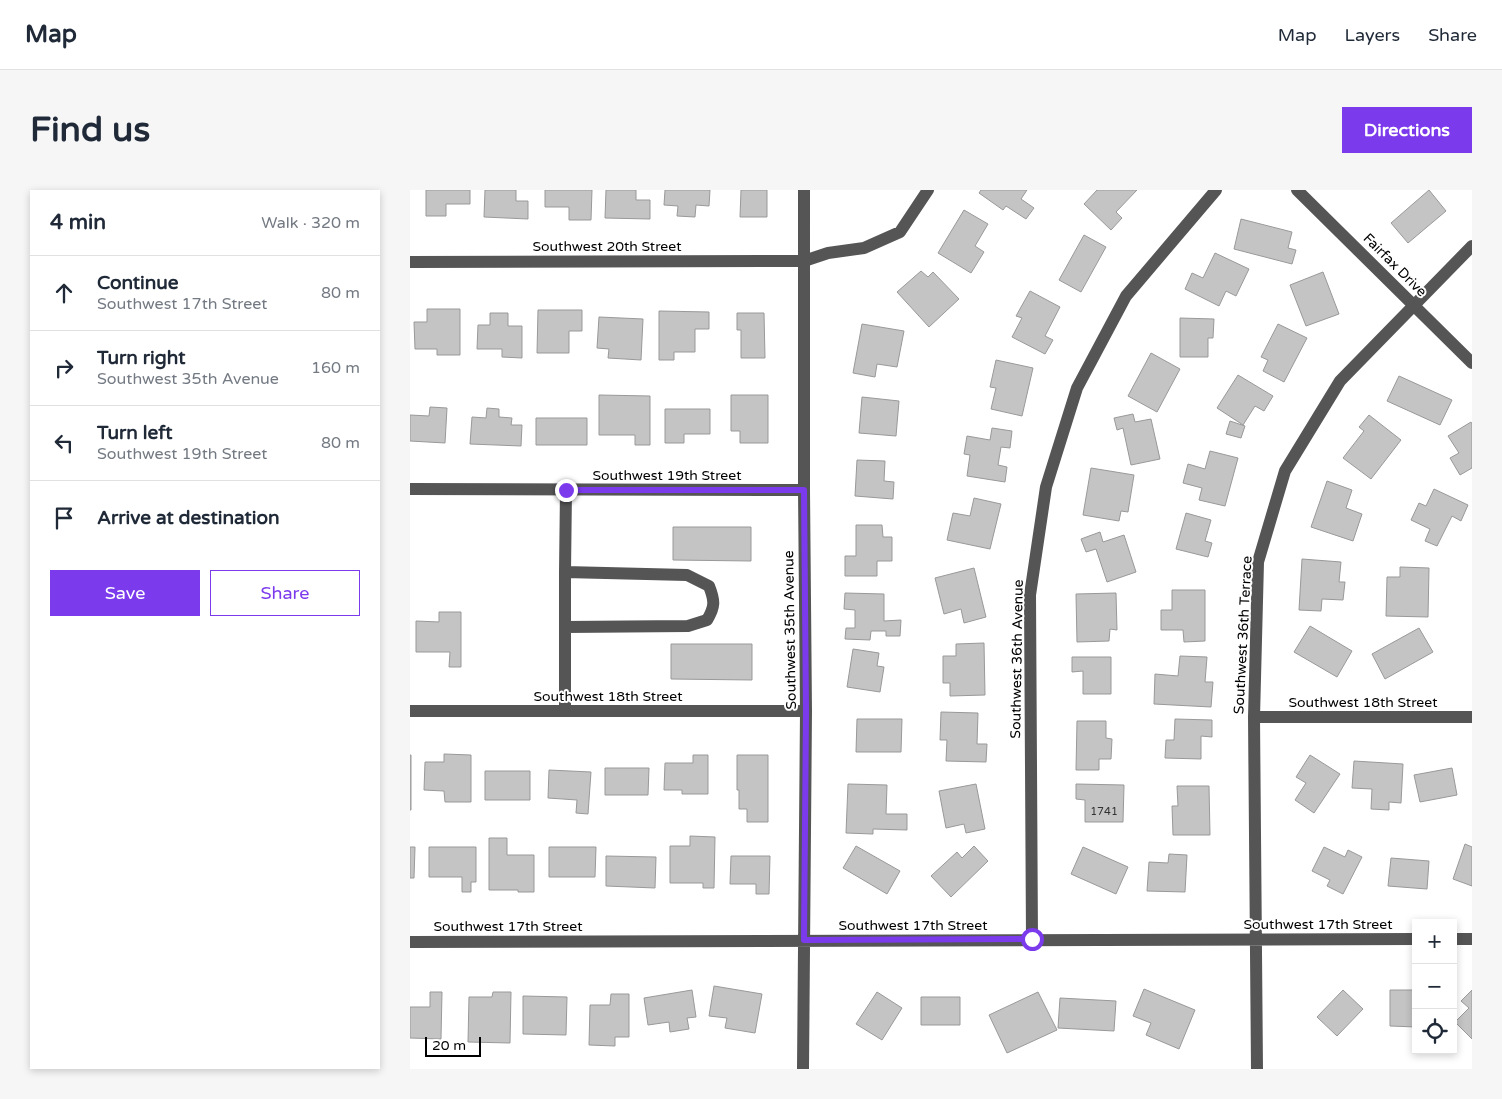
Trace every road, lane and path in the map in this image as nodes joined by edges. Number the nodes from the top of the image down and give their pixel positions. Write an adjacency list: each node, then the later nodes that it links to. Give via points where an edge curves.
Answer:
1 (804, 190): 6 (street, Southwest 35th Avenue)
2 (928, 190): 6 (street, Southwest 20th Street, via 900,232 864,248 828,253)
3 (1216, 190): 20 (street, Southwest 36th Avenue, via 1126,296 1077,388 1046,487 1030,595)
4 (1297, 190): 8 (street, Fairfax Drive)
5 (1472, 246): 8 (street, Southwest 36th Terrace)
6 (804, 261): 7 (street, Southwest 20th Street); 12 (street, Southwest 35th Avenue)
7 (410, 262)
8 (1414, 304): 9 (street, Fairfax Drive); 18 (street, Southwest 36th Terrace, via 1340,381 1285,471 1258,562)
9 (1472, 363)
10 (410, 489): 11 (street, Southwest 19th Street)
11 (566, 490): 12 (street, Southwest 19th Street); 13 (street)
12 (804, 490): 16 (street, Southwest 35th Avenue)
13 (565, 572): 14 (street); 14 (street, via 687,575 709,586 714,598 713,610 707,620 688,626)
14 (565, 628): 15 (street)
15 (565, 711): 16 (street, Southwest 18th Street); 17 (street, Southwest 18th Street)
16 (806, 711): 25 (street, Southwest 35th Avenue)
17 (410, 712)
18 (1254, 717): 19 (street, Southwest 18th Street); 21 (street, Southwest 36th Terrace)
19 (1472, 717)
20 (1032, 939): 21 (street, Southwest 17th Street); 25 (street, Southwest 17th Street)
21 (1256, 939): 22 (street, Southwest 17th Street); 28 (street, Southwest 36th Terrace)
22 (1412, 939)
23 (1457, 939): 24 (street)
24 (1472, 939)
25 (804, 940): 26 (street, Southwest 17th Street); 27 (street, Southwest 35th Avenue)
26 (410, 942)
27 (803, 1069)
28 (1257, 1069)

